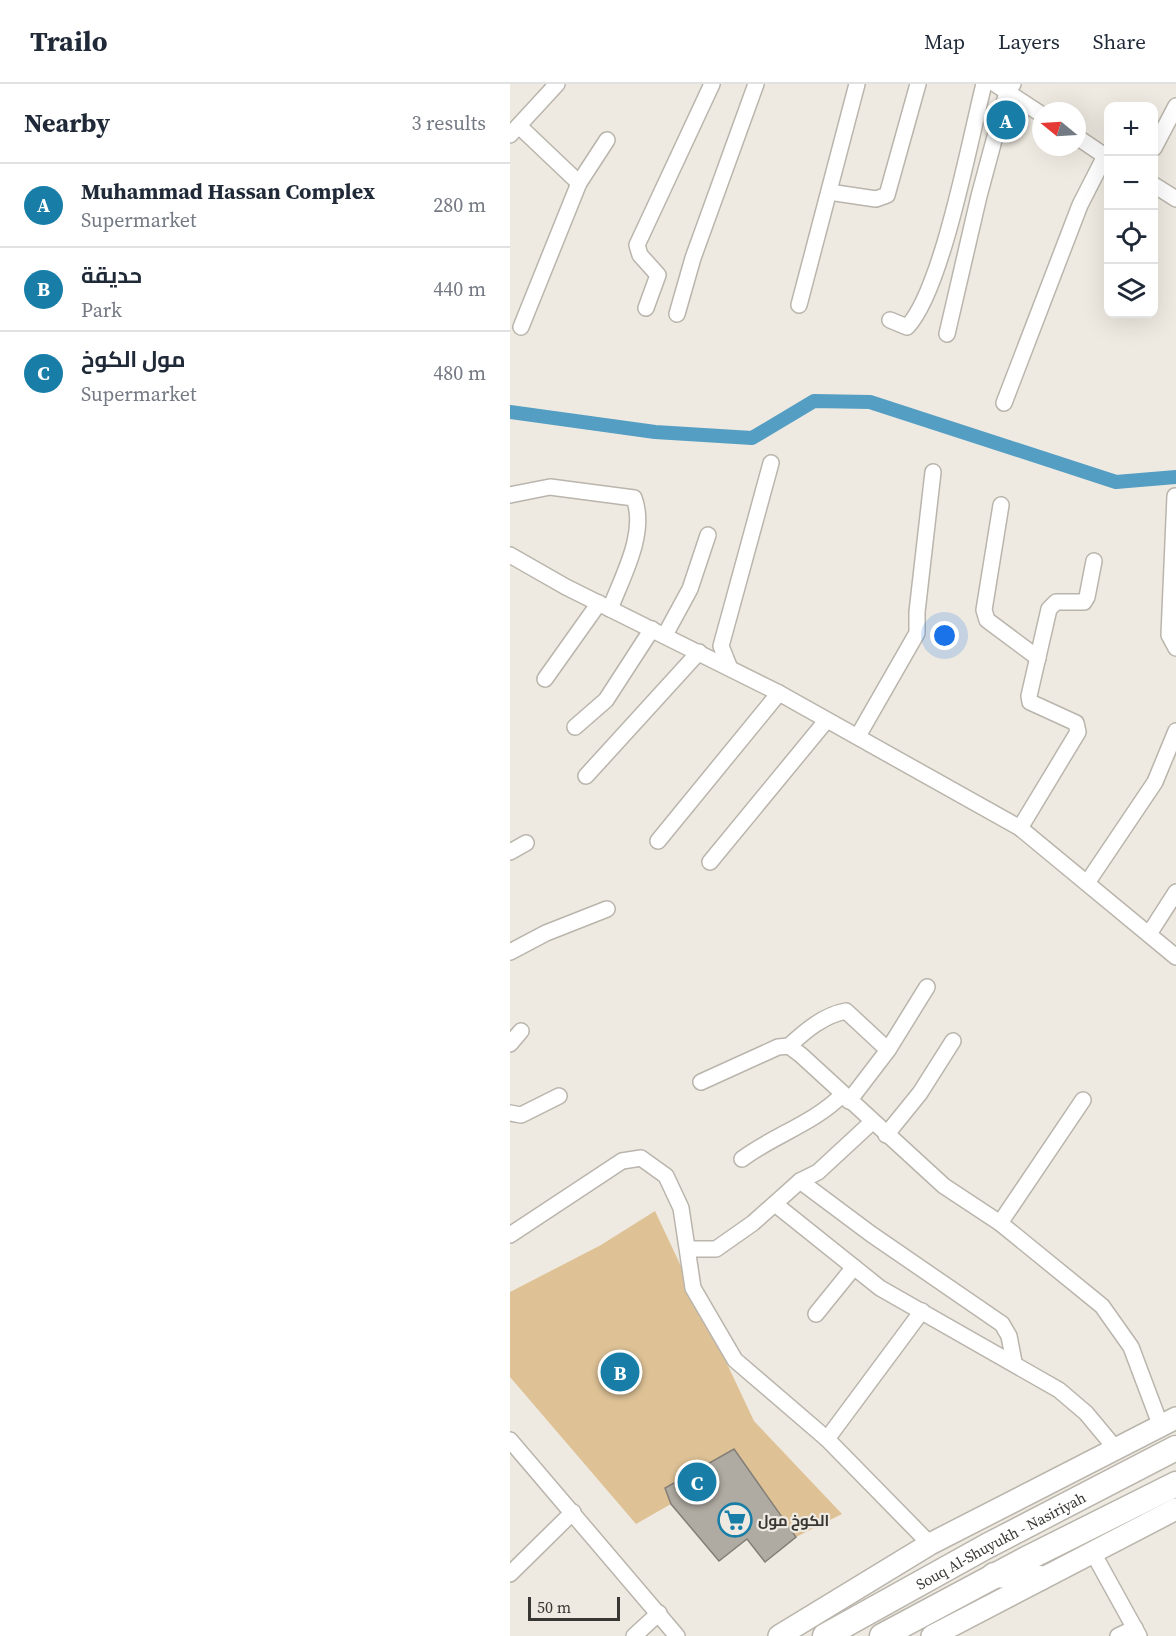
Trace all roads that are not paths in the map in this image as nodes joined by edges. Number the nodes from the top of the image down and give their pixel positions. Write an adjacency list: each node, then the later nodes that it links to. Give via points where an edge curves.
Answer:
1 (712, 84): 21 (street, via 637,245 640,255 658,275)
2 (756, 84): 22 (street, via 693,258)
3 (856, 84): 18 (street)
4 (918, 84): 18 (street, via 887,195 876,199)
5 (984, 84): 23 (street, via 942,249 918,316 907,327)
6 (553, 85): 10 (street)
7 (1005, 87): 9 (street); 25 (street)
8 (1176, 106): 12 (street)
9 (1032, 107)
10 (514, 130): 16 (street)
11 (607, 140): 16 (street)
12 (1158, 140)
13 (1086, 144): 14 (street)
14 (1105, 156)
15 (1104, 162): 26 (street, via 1080,205)
16 (579, 183): 24 (street)
17 (1158, 188): 19 (street)
18 (829, 192): 20 (street)
19 (1176, 199)
20 (800, 305)
21 (646, 308)
22 (677, 314)
23 (890, 320)
24 (521, 327)
25 (947, 334)
26 (1004, 403)
27 (771, 464): 40 (street, via 721,646)
28 (933, 472): 46 (street, via 917,633)
29 (510, 495): 35 (street, via 550,487 634,498 639,512 634,543)
30 (1175, 496): 37 (street, via 1169,635)
31 (1001, 505): 39 (street, via 984,610 987,620)
32 (708, 535): 36 (street, via 690,589)
33 (510, 555): 35 (street)
34 (1094, 561): 39 (street, via 1084,602 1056,602 1049,609)
35 (604, 606): 36 (street); 41 (street)
36 (658, 632): 38 (street); 44 (street, via 606,700)
37 (1176, 648)
38 (699, 652): 40 (street); 47 (street)
39 (1038, 658): 48 (street, via 1030,702 1076,723 1078,732)
40 (729, 666): 42 (street)
41 (545, 680)
42 (779, 693): 43 (street); 49 (street)
43 (826, 721): 46 (street); 52 (street)
44 (575, 727)
45 (1176, 731): 53 (street, via 1155,782)
46 (858, 736): 48 (street)
47 (586, 776)
48 (1020, 828): 53 (street)
49 (657, 841)
50 (526, 843): 51 (street)
51 (510, 852)
52 (710, 862)
53 (1087, 883): 56 (street)
54 (1176, 892): 56 (street)
55 (607, 909): 57 (street)
56 (1149, 934): 58 (street)
57 (510, 952)
58 (1176, 957)
59 (927, 987): 64 (street)
60 (520, 1031): 62 (street)
61 (953, 1041): 71 (street, via 920,1093)
62 (510, 1044)
63 (789, 1046): 64 (street, via 804,1032 846,1011); 65 (street, via 778,1047); 67 (street)
64 (888, 1050): 67 (street)
65 (701, 1082)
66 (559, 1096): 69 (street, via 521,1115)
67 (845, 1098): 70 (street); 72 (street)
68 (1083, 1100): 75 (street)
69 (510, 1113)
70 (872, 1122): 71 (street); 73 (street, via 818,1172)
71 (886, 1135): 75 (street, via 951,1191)
72 (742, 1159)
73 (800, 1181): 74 (street); 81 (street, via 1002,1324 1009,1336)
74 (775, 1204): 77 (street, via 716,1249); 78 (street)
75 (1000, 1223): 82 (street, via 1090,1294 1113,1319)
76 (510, 1235): 77 (street, via 622,1161 641,1158 666,1176 681,1208)
77 (687, 1249): 83 (street, via 693,1288 735,1360)
78 (854, 1267): 79 (street, via 880,1288); 80 (street)
79 (922, 1311): 81 (street); 83 (street)
80 (816, 1314)
81 (1014, 1362): 86 (street, via 1073,1401)
82 (1168, 1421): 86 (main road)
83 (827, 1439): 90 (street)
84 (510, 1440): 89 (street)
85 (1176, 1448): 100 (highway, Souq Al-Shuyukh - Nasiriyah)
86 (1116, 1449): 90 (main road)
87 (1176, 1484): 93 (highway, Souq Al-Shuyukh - Nasiriyah)
88 (1176, 1509): 91 (main road)
89 (573, 1512): 92 (street); 95 (street)
90 (930, 1544): 99 (main road)
91 (1092, 1551): 94 (main road); 96 (street)
92 (510, 1574)
93 (994, 1575): 94 (highway); 101 (highway, Souq Al-Shuyukh - Nasiriyah)
94 (1040, 1578): 102 (main road)
95 (659, 1613): 97 (street); 98 (street)
96 (1137, 1632): 103 (street)
97 (634, 1636)
98 (677, 1636)
99 (778, 1636)
100 (825, 1636)
101 (882, 1636)
102 (932, 1636)
103 (1118, 1636)

